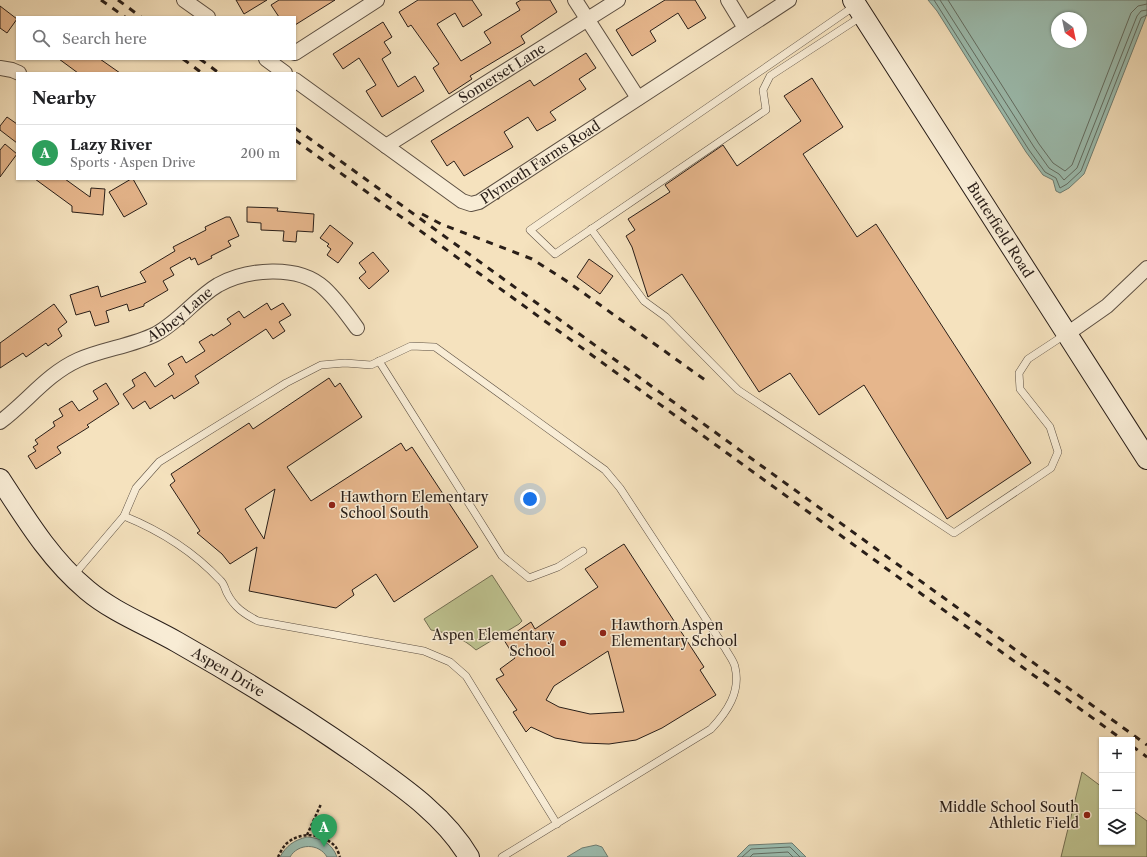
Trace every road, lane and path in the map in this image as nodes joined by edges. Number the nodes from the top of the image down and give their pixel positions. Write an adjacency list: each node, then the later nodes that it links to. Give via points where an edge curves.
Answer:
1 (184, 0): 8 (street)
2 (377, 0): 11 (street)
3 (575, 0): 9 (street)
4 (618, 0): 9 (street, Somerset Lane)
5 (728, 0): 10 (street)
6 (789, 0): 10 (street, Plymoth Farms Road)
7 (857, 7): 17 (lane, via 770,76 763,90 766,110); 17 (lane, via 530,230 555,254); 20 (street, Butterfield Road)
8 (207, 16)
9 (587, 19): 15 (street); 16 (street, Somerset Lane)
10 (745, 28): 15 (street, Plymoth Farms Road)
11 (296, 52)
12 (0, 68): 13 (street)
13 (17, 72)
14 (296, 81): 16 (street, Plymoth Farms Road)
15 (638, 98): 16 (street, Plymoth Farms Road, via 482,200 471,204 462,201)
16 (386, 146)
17 (591, 229): 20 (lane, via 644,301 666,317 738,390 954,533 1051,468 1058,452 1050,427 1020,389 1019,373 1028,359)
18 (1147, 268): 20 (street, via 1107,306)
19 (357, 328): 22 (street, Abbey Lane, via 344,309 324,288 313,281 273,271 241,275 218,285 182,317 156,333 78,360 52,376)
20 (1066, 334): 23 (street, Butterfield Road)
21 (379, 361): 25 (lane, via 370,365 321,365 286,383 158,462 136,488); 26 (lane, via 502,556 529,578 558,567); 29 (lane, via 411,346 435,347 605,470 620,488 735,667 736,690 727,712 711,729)
22 (0, 422)
23 (1147, 460)
24 (0, 480): 27 (street, Aspen Drive, via 38,538)
25 (124, 516): 27 (lane); 29 (lane, via 155,529 190,552 222,581 227,594 239,611 258,621 424,651 450,662 466,676)
26 (583, 551)
27 (72, 577): 33 (street, Aspen Drive, via 105,603 276,701 374,767 436,816)
28 (321, 804): 30 (path)
29 (557, 824): 34 (lane)
30 (307, 835): 31 (path, via 298,836 286,844); 32 (path, via 323,837 336,846)
31 (278, 857)
32 (340, 857)
33 (469, 857)
34 (502, 857)

